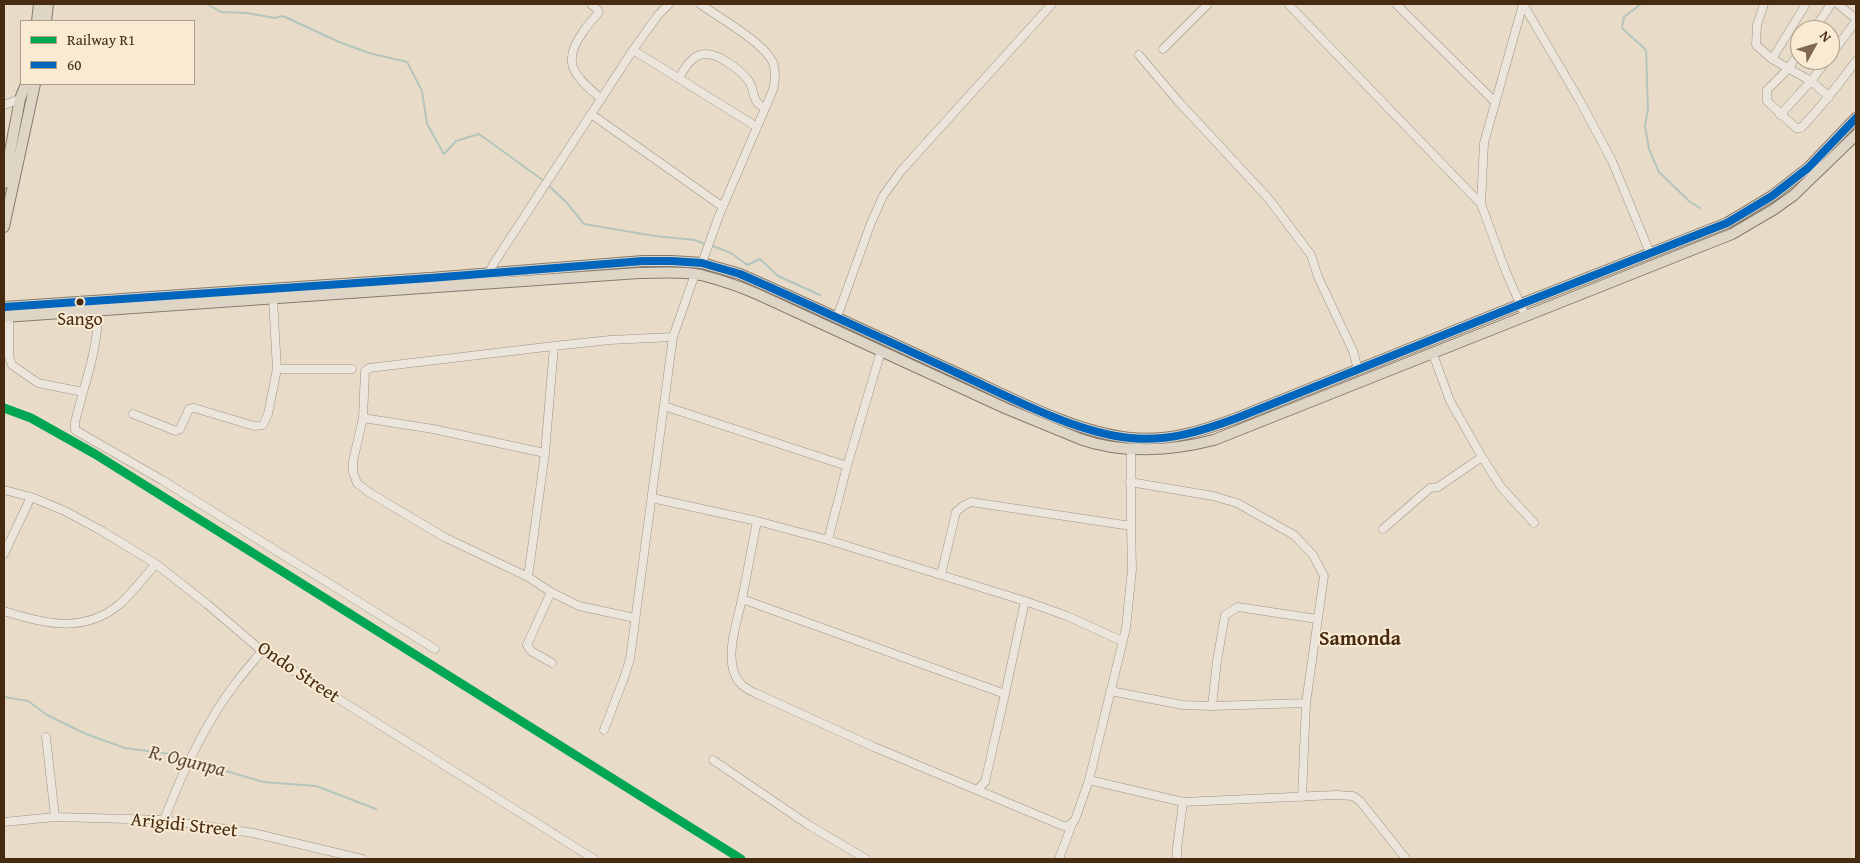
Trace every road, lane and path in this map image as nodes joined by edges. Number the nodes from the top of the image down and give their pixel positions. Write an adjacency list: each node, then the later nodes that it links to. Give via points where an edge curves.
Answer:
1 (39, 4): 16 (main road)
2 (48, 4): 17 (main road)
3 (591, 4): 15 (street)
4 (669, 4): 21 (street)
5 (700, 4): 38 (street, via 751,40 774,64 775,82)
6 (1208, 4): 22 (street)
7 (1288, 4): 45 (street)
8 (1396, 4): 36 (street)
9 (1523, 4): 36 (street); 49 (street, via 1612,161)
10 (1764, 4): 24 (street, via 1757,25 1756,46)
11 (1806, 4): 24 (street)
12 (1831, 4): 18 (street)
13 (1838, 4): 19 (street)
14 (1049, 5): 59 (street, via 901,171 883,196)
15 (601, 7): 35 (street, via 575,45 572,64 576,76)
16 (37, 20)
17 (46, 20)
18 (1821, 20)
19 (1856, 20): 20 (street)
20 (1840, 42)
21 (633, 50): 29 (street); 35 (street)
22 (1163, 50)
23 (1139, 55): 66 (street, via 1268,198 1311,254 1318,277 1353,351)
24 (1772, 59): 27 (street)
25 (1856, 61): 33 (street)
26 (1790, 66): 27 (street)
27 (1788, 69): 30 (street); 40 (street, via 1767,90 1767,101)
28 (1819, 70): 30 (street)
29 (679, 78): 38 (street, via 694,57 709,53 718,56 747,78 755,101); 42 (street)
30 (1811, 81): 33 (street); 40 (street)
31 (26, 85): 34 (main road)
32 (35, 85): 47 (main road)
33 (1829, 97): 40 (street, via 1801,128 1796,128)
34 (20, 99): 37 (street); 44 (main road)
35 (601, 99): 39 (street)
36 (1495, 102): 45 (street, via 1484,143)
37 (4, 105)
38 (765, 108): 42 (street)
39 (591, 114): 46 (street); 51 (street)
40 (1780, 115)
41 (1856, 118): 49 (main road, via 1808,168 1772,196 1727,223)
42 (757, 127): 46 (street)
43 (1856, 135): 58 (main road, via 1794,195 1732,234)
44 (4, 182)
45 (1481, 204): 55 (street)
46 (723, 207): 50 (street)
47 (5, 214): 48 (main road)
48 (4, 227)
49 (1650, 254): 55 (main road)
50 (702, 263): 51 (main road, via 643,261); 59 (main road, via 740,274)
51 (489, 273): 53 (main road)
52 (695, 274): 53 (main road, via 638,273); 60 (street); 62 (main road, via 737,285)
53 (293, 292): 54 (main road); 56 (main road)
54 (273, 299): 57 (main road); 64 (street)
55 (1521, 304): 58 (street); 66 (main road)
56 (7, 310): 57 (main road); 67 (street, via 12,365 38,383)
57 (98, 311): 67 (street, via 93,360)
58 (1526, 315): 63 (main road)
59 (837, 317): 66 (main road, via 1037,409 1098,432 1132,438 1172,438 1210,428)
60 (673, 337): 61 (street); 68 (street)
61 (554, 346): 70 (street, via 369,368 365,371); 72 (street)
62 (882, 351): 71 (main road, via 1006,409 1080,439); 74 (street)
63 (1433, 354): 71 (main road, via 1214,440 1175,448); 73 (street, via 1450,401)
64 (277, 369): 65 (street); 69 (street, via 268,414 260,427 194,408 189,409 176,431)
65 (352, 369)
66 (1358, 370)
67 (83, 392): 95 (street, via 75,430)
68 (664, 406): 74 (street); 78 (street)
69 (132, 414)
70 (363, 418): 72 (street); 87 (street, via 353,461 357,483 444,537)
71 (1131, 449): 75 (street)
72 (545, 452): 87 (street)
73 (1482, 457): 80 (street, via 1501,487); 82 (street, via 1438,487 1430,488)
74 (847, 466): 83 (street)
75 (1130, 482): 81 (street); 93 (street, via 1213,496 1237,504 1294,535 1313,555 1324,576)
76 (4, 490): 77 (street, Ondo Street)
77 (31, 497): 84 (street); 85 (street, Ondo Street, via 73,515)
78 (652, 498): 79 (street); 92 (street)
79 (757, 521): 83 (street); 89 (street)
80 (1534, 523)
81 (1131, 526): 86 (street, via 971,502 956,512); 94 (street, via 1132,569)
82 (1383, 529)
83 (828, 540): 86 (street)
84 (4, 554)
85 (156, 564): 91 (street, via 121,603 92,620 52,624); 96 (street, Ondo Street)
86 (941, 575): 90 (street)
87 (528, 577): 88 (street)
88 (551, 592): 92 (street, via 579,606); 97 (street, via 527,645 531,651)
89 (742, 599): 99 (street); 106 (street, via 731,658 732,668 742,685 874,747)
90 (1025, 601): 94 (street, via 1067,616); 99 (street)
91 (4, 611)
92 (635, 618): 102 (street, via 630,659)
93 (1317, 619): 100 (street); 101 (street, via 1238,607 1228,612 1217,660)
94 (1122, 642): 98 (street)
95 (435, 649)
96 (262, 652): 110 (street, via 234,685 194,750); 114 (street, Ondo Street)
97 (552, 663)
98 (1110, 692): 101 (street, via 1183,705); 105 (street)
99 (1005, 694): 106 (street, via 986,782)
100 (1306, 703): 101 (street); 107 (street)
101 (1212, 706)
102 (604, 730)
103 (46, 737): 109 (street)
104 (713, 760): 115 (street, via 807,824)
105 (1089, 780): 108 (street); 112 (street)
106 (977, 790): 112 (street, via 1061,825 1068,827)
107 (1302, 797): 108 (street); 118 (street, via 1353,796)
108 (1183, 802): 117 (street)
109 (54, 817): 110 (street, Arigidi Street); 111 (street, Arigidi Street)
110 (164, 820): 113 (street, Arigidi Street, via 253,833)
111 (4, 822)
112 (1072, 824): 116 (street)
113 (362, 859)
114 (594, 859)
115 (866, 859)
116 (1060, 859)
117 (1178, 859)
118 (1406, 859)

